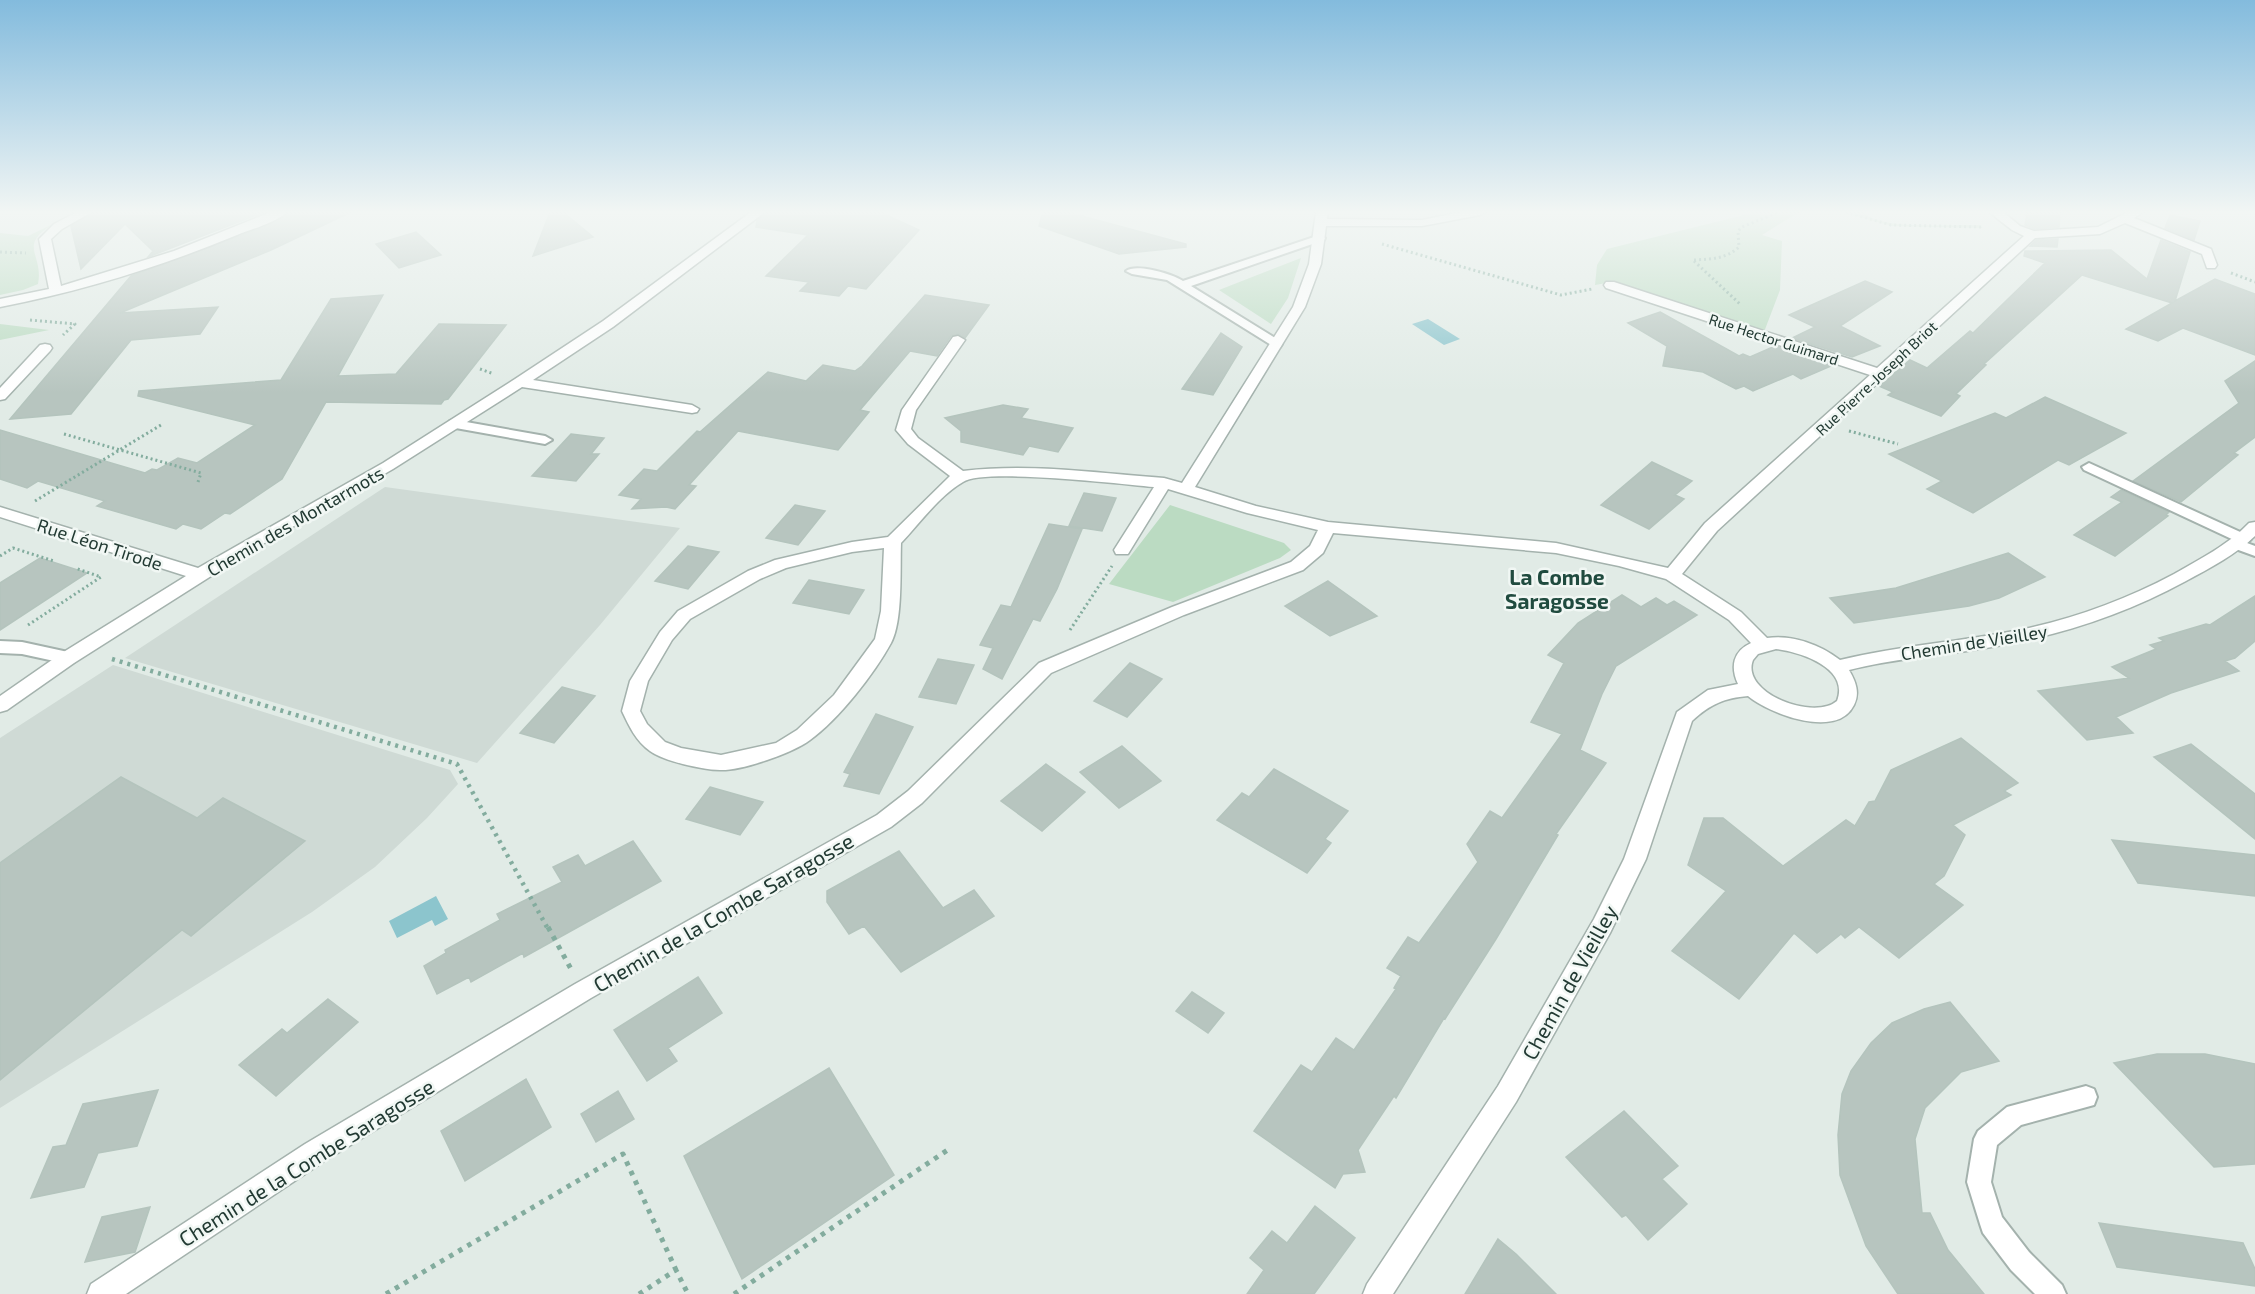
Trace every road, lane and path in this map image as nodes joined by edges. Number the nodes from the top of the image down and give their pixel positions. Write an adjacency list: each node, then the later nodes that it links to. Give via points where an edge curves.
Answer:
1 (52, 272): 12 (street)
2 (118, 272): 12 (street)
3 (678, 272): 20 (street, Chemin des Montarmots)
4 (1141, 272): 10 (lane, via 1170,277)
5 (1219, 272): 10 (lane)
6 (1312, 272): 17 (street, via 1299,307)
7 (1480, 272): 11 (path, via 1561,295)
8 (1708, 272): 15 (path, via 1740,302)
9 (1991, 272): 19 (street, Rue Pierre-Joseph Briot)
10 (1182, 285): 17 (lane)
11 (1610, 285): 15 (street, Rue Hector Guimard)
12 (56, 290): 13 (street)
13 (27, 297): 14 (street); 18 (path, via 25,312 8,318 75,324)
14 (0, 303)
15 (1741, 328): 19 (street, Rue Hector Guimard)
16 (958, 340): 31 (street, via 909,410 903,430)
17 (1276, 344): 34 (street)
18 (45, 348): 21 (street)
19 (1880, 374): 23 (street, Rue Pierre-Joseph Briot)
20 (520, 382): 22 (street); 24 (street, Chemin des Montarmots)
21 (0, 396)
22 (692, 410)
23 (1828, 423): 28 (path); 44 (street, Rue Pierre-Joseph Briot, via 1711,527)
24 (455, 424): 27 (lane); 43 (street, Chemin des Montarmots)
25 (161, 425): 29 (path)
26 (64, 434): 29 (path)
27 (545, 440)
28 (1898, 444)
29 (119, 450): 33 (path, via 201,472); 35 (path)
30 (2089, 467): 37 (lane, Chemin de Vieilley)
31 (960, 476): 32 (street, via 1040,473); 38 (street)
32 (1164, 483): 34 (street); 39 (street)
33 (197, 485)
34 (1187, 488): 36 (street, via 1253,510)
35 (5, 514): 43 (street, Rue Léon Tirode)
36 (1329, 527): 44 (street, via 1556,548); 52 (street, Chemin de la Combe Saragosse, via 1317,549 1297,566 1045,668 915,797 884,821)
37 (2248, 540): 49 (street, Chemin de Vieilley, via 2174,581 2059,628 1869,658)
38 (892, 542): 38 (street, via 781,564 684,615 666,636 639,681 631,711 640,729 658,747 721,764 781,749 804,735 841,699 884,640 890,612)
39 (1122, 550)
40 (0, 556): 41 (path, via 13,548)
41 (54, 561)
42 (75, 568): 45 (path, via 101,577)
43 (201, 575): 48 (street, Chemin des Montarmots)
44 (1672, 575): 46 (street, via 1735,616)
45 (27, 626)
46 (1762, 644): 49 (street, via 1809,650); 50 (street, via 1750,649 1740,667)
47 (0, 647): 48 (lane)
48 (75, 654): 51 (street, Chemin des Montarmots); 52 (path, via 457,764)
49 (1837, 667): 50 (street, via 1846,678 1849,700 1830,714 1798,714 1765,700)
50 (1752, 689): 61 (street, Chemin de Vieilley, via 1719,692 1684,717 1635,859 1602,926 1507,1094)
51 (0, 705)
52 (583, 992): 56 (street, Chemin de la Combe Saragosse, via 314,1153)
53 (2086, 1097): 62 (lane, via 2015,1115 1986,1139 1979,1182 1992,1224 2020,1261)
54 (949, 1149): 60 (path)
55 (676, 1270): 57 (path, via 623,1154); 58 (path); 59 (path)
56 (101, 1294)
57 (386, 1294)
58 (639, 1294)
59 (688, 1294)
60 (734, 1294)
61 (1377, 1294)
62 (2053, 1294)

